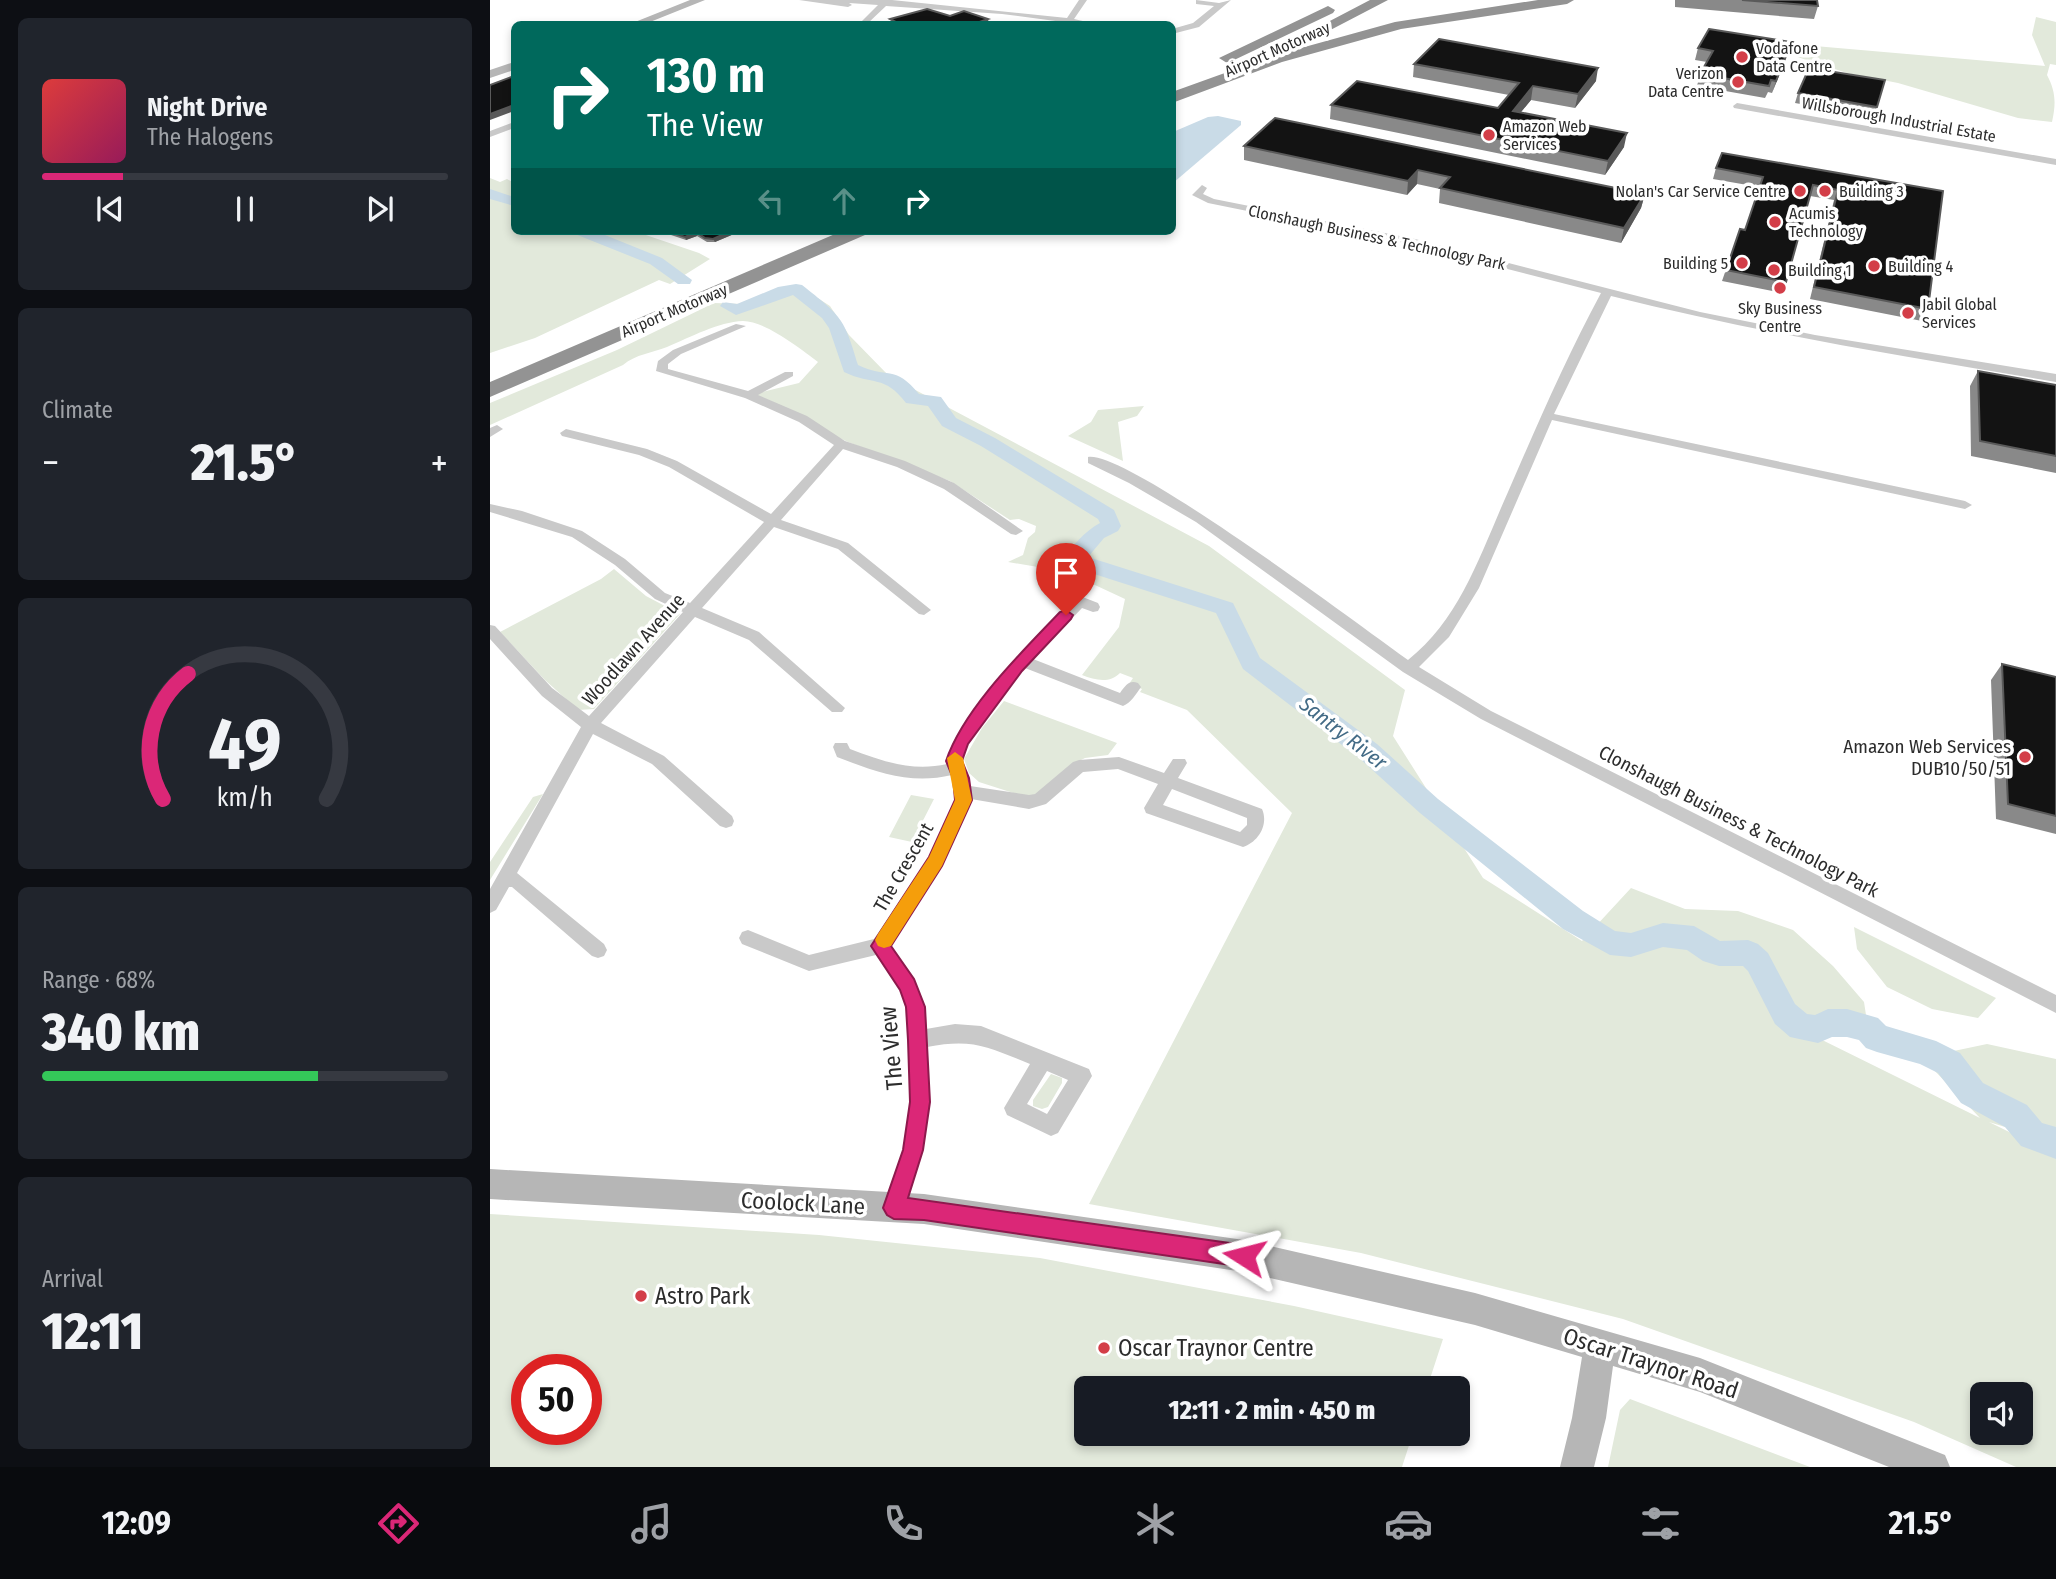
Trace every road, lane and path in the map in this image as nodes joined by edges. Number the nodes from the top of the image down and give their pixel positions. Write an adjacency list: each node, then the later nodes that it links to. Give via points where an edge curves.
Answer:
1 (700, 0): 16 (main road)
2 (803, 0): 13 (street)
3 (839, 0): 13 (street)
4 (983, 0): 15 (street)
5 (1083, 0): 18 (street)
6 (1317, 0): 19 (highway)
7 (1328, 0): 19 (highway)
8 (1348, 0): 19 (highway, Airport Motorway, via 1212,64)
9 (1381, 0): 21 (highway, Airport Motorway)
10 (1399, 0): 21 (highway)
11 (1567, 0): 25 (highway, via 1388,28 1277,59)
12 (1224, 3): 14 (street); 20 (street, via 1196,24)
13 (884, 4): 15 (street); 17 (street)
14 (1198, 8)
15 (975, 10): 18 (street)
16 (644, 21)
17 (866, 21)
18 (1069, 21)
19 (1285, 23)
20 (1176, 31)
21 (1270, 53): 24 (highway, Airport Motorway)
22 (511, 67): 23 (main road)
23 (490, 74)
24 (1176, 94)
25 (1176, 95)
26 (1737, 106): 29 (street, Willsborough Industrial Estate)
27 (511, 126): 28 (street)
28 (490, 134)
29 (2056, 162)
30 (1202, 188): 33 (street, Clonshaugh Business & Technology Park, via 1197,195 1212,201 1415,242)
31 (814, 235): 35 (highway, Airport Motorway)
32 (848, 235): 35 (highway, Airport Motorway)
33 (1607, 293): 37 (street, Clonshaugh Business & Technology Park, via 1815,338); 40 (street)
34 (740, 326): 39 (street, via 677,352 662,363 662,371)
35 (500, 371): 38 (highway)
36 (789, 374): 39 (street)
37 (2056, 378)
38 (490, 392)
39 (749, 395): 42 (street, via 803,419)
40 (1548, 416): 44 (street); 53 (street, via 1461,610 1422,659)
41 (566, 433): 46 (street, via 673,464)
42 (841, 444): 46 (street, Woodlawn Avenue); 47 (street, via 949,486)
43 (1092, 460): 53 (street, Clonshaugh Business & Technology Park, via 1201,519)
44 (1965, 505)
45 (490, 508): 49 (street, via 577,534 660,596)
46 (774, 522): 49 (street, Woodlawn Avenue); 50 (street, via 843,546)
47 (1016, 531)
48 (1093, 607): 52 (street, via 1080,601)
49 (695, 609): 55 (street, via 754,636); 56 (street, Woodlawn Avenue)
50 (924, 610)
51 (490, 630): 56 (street, via 547,692)
52 (1023, 661): 54 (street, via 1123,700); 59 (street, via 965,734 956,752)
53 (1408, 668): 68 (street, Clonshaugh Business & Technology Park, via 1532,740)
54 (1133, 687)
55 (837, 708)
56 (590, 725): 62 (street, via 658,760); 63 (street, Woodlawn Avenue)
57 (841, 747): 59 (street, via 843,753 899,774 934,774)
58 (1179, 763): 60 (street)
59 (955, 768): 61 (street)
60 (1168, 781): 60 (street, via 1256,814 1255,828 1243,840 1152,808); 61 (street, via 1119,763 1099,762 1079,766 1040,799 1029,802)
61 (963, 794): 66 (street, The Crescent, via 936,861)
62 (726, 821)
63 (504, 879): 64 (street, Woodlawn Avenue); 67 (street, via 516,880)
64 (490, 905)
65 (748, 938): 66 (street, via 809,963)
66 (880, 946): 69 (street, The View, via 908,985 916,1007)
67 (598, 950)
68 (2056, 1004)
69 (917, 1040): 70 (street, via 955,1033 981,1035); 72 (street, The View, via 920,1102 913,1150)
70 (1043, 1060)
71 (490, 1184): 72 (main road, Coolock Lane)
72 (894, 1208): 73 (main road, Coolock Lane, via 1244,1256)
73 (1363, 1281): 74 (main road, Oscar Traynor Road)
74 (1600, 1345): 75 (main road); 76 (main road, Oscar Traynor Road, via 1700,1376)
75 (1577, 1467)
76 (1933, 1467)

